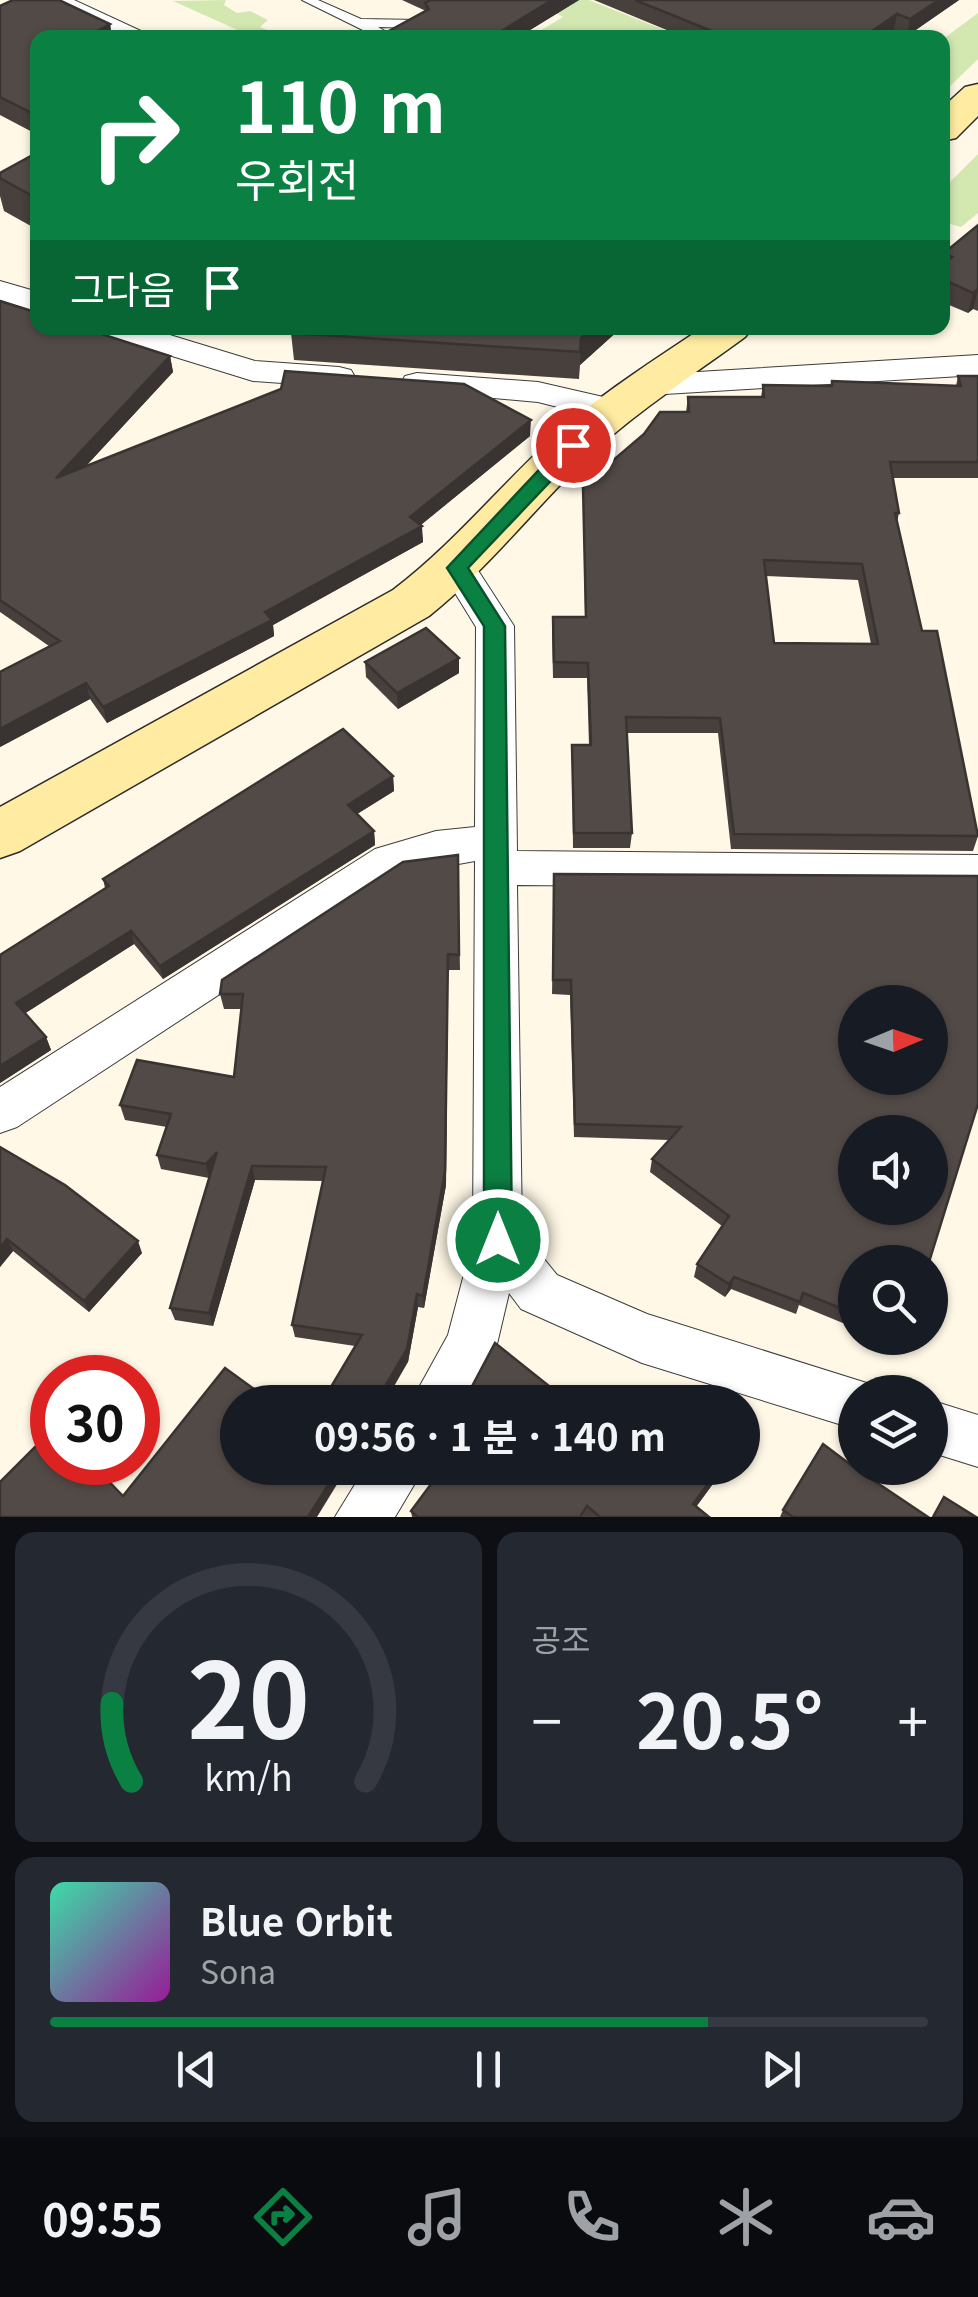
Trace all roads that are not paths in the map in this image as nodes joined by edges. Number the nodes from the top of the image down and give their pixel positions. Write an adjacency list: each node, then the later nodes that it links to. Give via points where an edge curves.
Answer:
1 (52, 0): 4 (street)
2 (120, 0): 4 (street)
3 (308, 0): 5 (lane)
4 (96, 18): 7 (street)
5 (360, 23): 6 (lane); 8 (lane)
6 (419, 24)
7 (124, 30)
8 (374, 30)
9 (978, 95): 10 (street)
10 (950, 122)
11 (0, 290): 12 (street)
12 (30, 300)
13 (137, 335): 16 (street, via 253,371)
14 (720, 335): 16 (street)
15 (978, 365): 16 (street)
16 (631, 397): 17 (street, via 573,445)
17 (457, 568): 18 (street, via 410,603); 19 (street, via 495,626)
18 (0, 835)
19 (496, 855): 20 (street); 21 (street, via 436,848 390,862); 22 (street)
20 (978, 872)
21 (0, 1112)
22 (498, 1240): 23 (street, via 470,1344); 24 (street, via 539,1292 642,1338)
23 (447, 1385)
24 (838, 1398)
25 (948, 1432): 26 (street)
26 (978, 1441)
27 (385, 1485): 28 (street)
28 (362, 1517)

